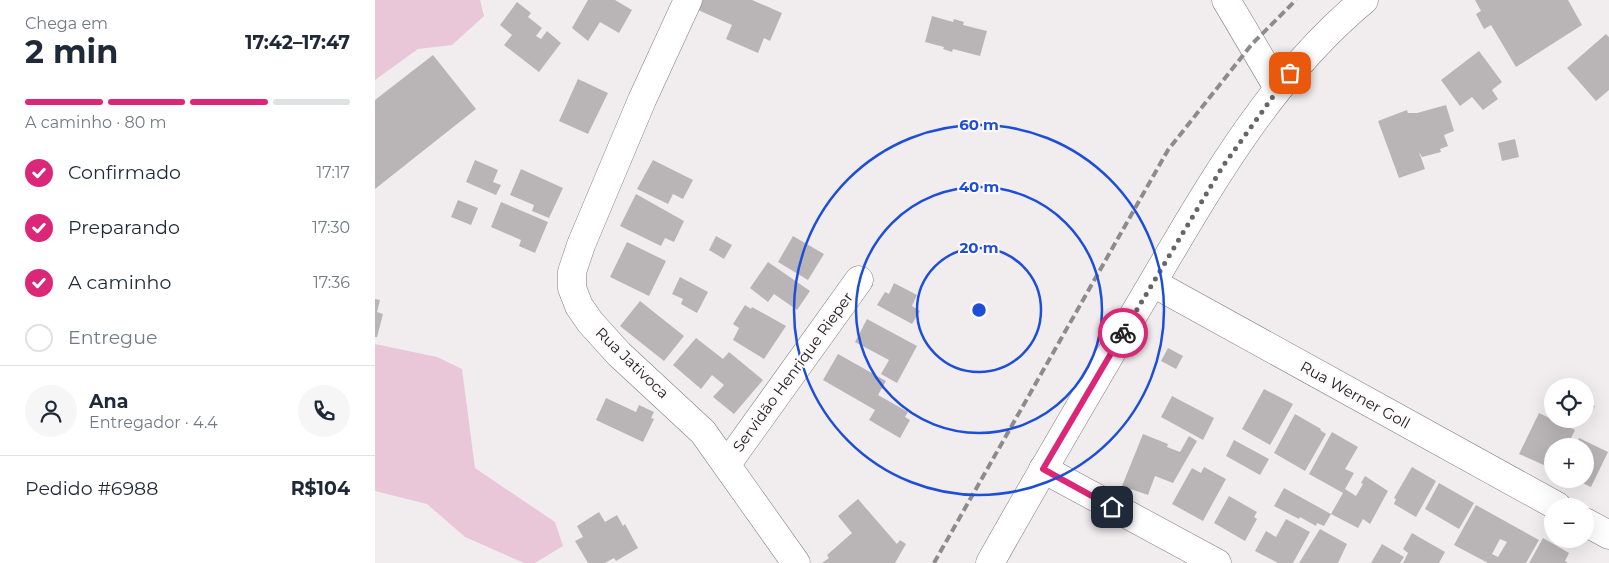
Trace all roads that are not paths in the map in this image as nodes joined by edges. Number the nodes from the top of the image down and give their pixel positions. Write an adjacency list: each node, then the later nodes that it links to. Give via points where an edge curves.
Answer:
1 (688, 0): 7 (street, Rua Jativoca, via 581,245 572,272 572,288 590,322 619,354 691,418)
2 (1226, 0): 4 (street)
3 (1364, 0): 4 (street, via 1327,33)
4 (1278, 88): 6 (street, via 1223,166)
5 (859, 280): 7 (street, Servidão Henrique Rieper)
6 (1153, 283): 8 (street); 9 (street, Rua Werner Goll)
7 (727, 464): 12 (street, Rua Jativoca)
8 (1043, 469): 13 (street); 14 (street)
9 (1544, 499)
10 (1594, 527): 11 (street)
11 (1609, 535)
12 (796, 563)
13 (990, 563)
14 (1217, 563)

